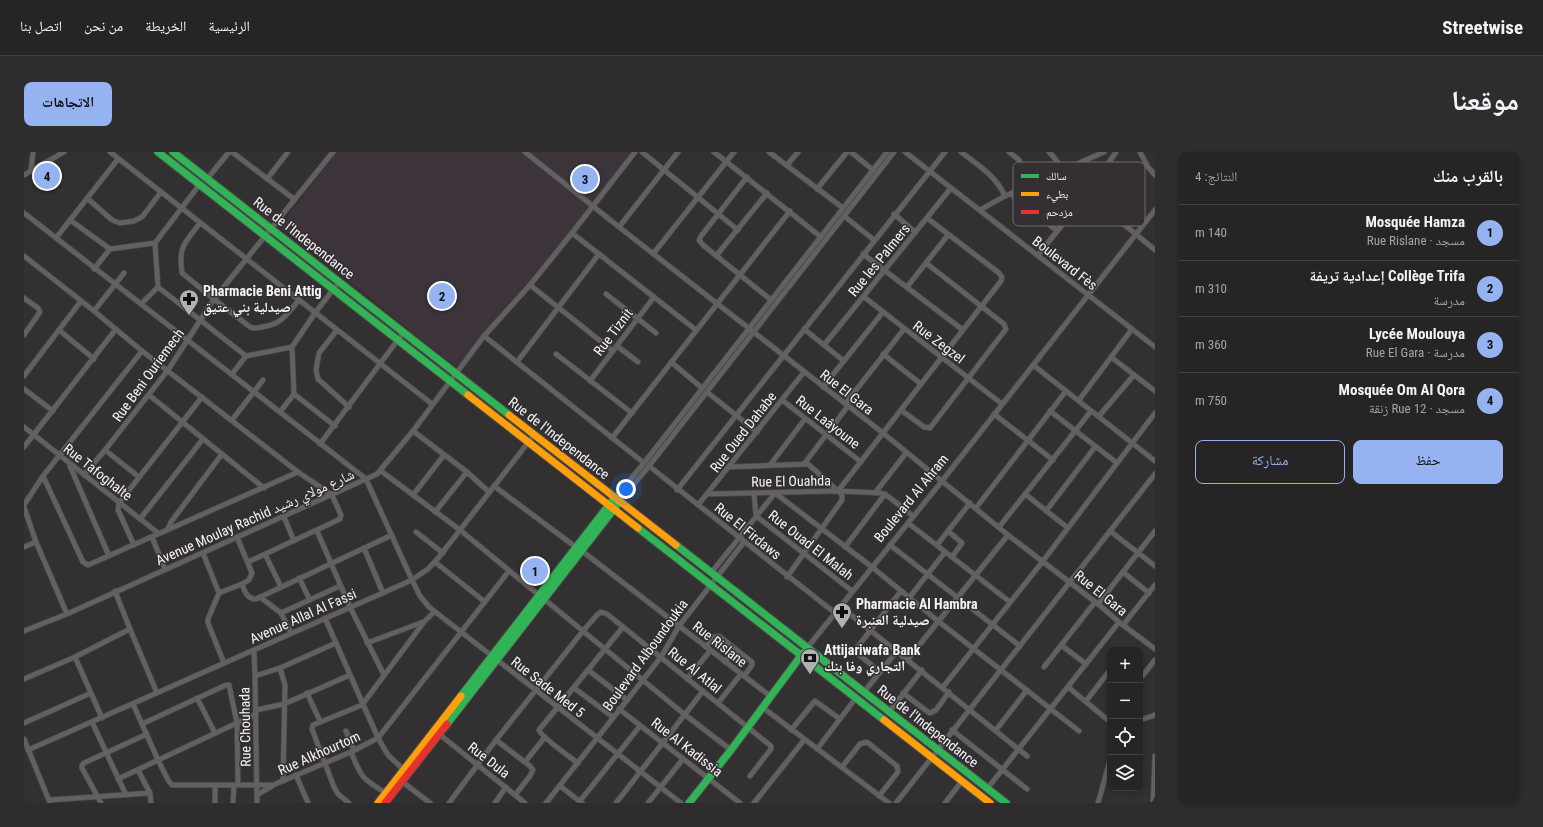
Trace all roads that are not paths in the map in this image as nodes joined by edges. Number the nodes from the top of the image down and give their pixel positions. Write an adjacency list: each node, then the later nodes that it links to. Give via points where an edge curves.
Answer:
1 (33, 152): 38 (street)
2 (64, 152): 38 (street)
3 (110, 152): 31 (street)
4 (158, 152): 47 (main road, Rue de l'Independance)
5 (173, 152): 45 (main road, Rue de l'Independance)
6 (229, 152): 45 (street)
7 (232, 152): 46 (street)
8 (281, 152): 30 (street)
9 (332, 152): 56 (street, Rue Beni Ouriemech)
10 (525, 152): 57 (street, Rue El Gara)
11 (635, 152): 57 (street, Avenue Moulay Rachid شارع مولاي رشيد)
12 (642, 152): 39 (street)
13 (678, 152): 39 (street)
14 (714, 152): 32 (street)
15 (734, 152): 32 (street)
16 (769, 152): 37 (street)
17 (798, 152): 37 (street)
18 (847, 152): 49 (street)
19 (851, 152): 40 (street)
20 (887, 152): 40 (street)
21 (894, 152): 66 (street)
22 (905, 152): 41 (street, Boulevard Fès)
23 (945, 152): 41 (street)
24 (961, 152): 53 (street, via 995,179)
25 (1009, 152): 33 (street)
26 (1049, 152): 34 (street)
27 (1101, 152): 35 (street)
28 (1116, 152): 36 (street)
29 (1140, 152): 42 (street)
30 (287, 154): 46 (street)
31 (118, 159): 50 (street); 55 (street)
32 (726, 162): 44 (street); 54 (street)
33 (1020, 162)
34 (1056, 162)
35 (1079, 162)
36 (1109, 162)
37 (787, 165): 49 (street)
38 (32, 170): 43 (street)
39 (664, 170): 54 (street); 75 (street)
40 (873, 170): 59 (street)
41 (929, 171): 48 (street, Boulevard Fès); 65 (street)
42 (1155, 175)
43 (24, 176)
44 (747, 177): 51 (street); 64 (street)
45 (207, 179): 76 (main road, Rue de l'Independance)
46 (267, 179): 56 (street)
47 (200, 184): 58 (street); 81 (main road, Rue de l'Independance)
48 (951, 188): 60 (street, Boulevard Fès); 67 (street, Rue les Palmers)
49 (817, 189): 59 (street)
50 (161, 192): 55 (street, via 142,217 120,223 112,220); 58 (street)
51 (767, 193): 62 (street); 77 (street)
52 (1011, 194): 53 (street)
53 (1005, 196): 60 (street)
54 (698, 197): 64 (street); 91 (street)
55 (87, 198): 68 (street)
56 (294, 199): 76 (street, Rue Beni Ouriemech)
57 (592, 205): 75 (street, Rue El Gara); 80 (street, Avenue Moulay Rachid شارع مولاي رشيد)
58 (181, 208): 69 (street); 87 (street)
59 (843, 208): 84 (street)
60 (980, 210): 93 (street, Boulevard Fès)
61 (1155, 210): 70 (street, Boulevard Al Ahram)
62 (790, 211): 84 (street); 101 (street)
63 (24, 213): 85 (street)
64 (718, 214): 77 (street); 95 (street, via 699,240)
65 (894, 214): 79 (street); 86 (street)
66 (844, 216): 86 (street); 137 (street)
67 (927, 218): 79 (street, Rue les Palmers); 82 (street)
68 (70, 220): 85 (street); 88 (street)
69 (200, 223): 96 (street); 113 (street, via 182,250 182,273)
70 (1145, 223)
71 (1051, 226): 78 (street)
72 (1061, 226): 78 (street)
73 (1125, 226): 83 (street)
74 (1143, 226): 83 (street, Boulevard Al Ahram)
75 (619, 227): 91 (street, Rue El Gara)
76 (270, 228): 81 (street, Rue Beni Ouriemech); 102 (main road, Rue de l'Independance)
77 (738, 230): 95 (street)
78 (1057, 231): 93 (street)
79 (915, 232): 99 (street, Rue les Palmers)
80 (572, 233): 90 (street); 104 (street, Avenue Moulay Rachid شارع مولاي رشيد)
81 (265, 235): 96 (street, Rue Beni Ouriemech); 107 (main road, Rue de l'Independance)
82 (948, 235): 97 (street); 120 (street, via 1002,277)
83 (1136, 235): 89 (street); 109 (street, Boulevard Al Ahram)
84 (821, 237): 115 (street)
85 (56, 238): 98 (street)
86 (874, 240): 92 (street)
87 (155, 243): 88 (street); 105 (street)
88 (110, 249): 98 (street)
89 (1155, 250)
90 (599, 254): 110 (street); 119 (street)
91 (653, 254): 118 (street, Rue El Gara)
92 (863, 254): 99 (street); 128 (street)
93 (1038, 255): 109 (street, Boulevard Fès)
94 (24, 256): 116 (street)
95 (716, 256): 101 (street)
96 (246, 259): 113 (street, Rue Beni Ouriemech); 114 (street)
97 (926, 263): 106 (street); 120 (street)
98 (94, 269): 103 (street)
99 (884, 270): 106 (street); 111 (street, Rue les Palmers)
100 (124, 273): 103 (street)
101 (740, 274): 115 (street); 118 (street)
102 (339, 282): 107 (street); 135 (main road, Rue de l'Independance)
103 (116, 284): 117 (street); 121 (street)
104 (530, 285): 119 (street); 139 (street, Avenue Moulay Rachid شارع مولاي رشيد)
105 (158, 287): 117 (street); 125 (street)
106 (907, 287): 134 (street)
107 (334, 289): 123 (street); 141 (main road, Rue de l'Independance)
108 (606, 294): 124 (street)
109 (1088, 295): 130 (street, Boulevard Fès); 160 (street, Boulevard Al Ahram)
110 (654, 297): 124 (street, Rue Tiznit); 133 (street)
111 (864, 297): 122 (street, Rue Zegzel); 142 (street, Rue les Palmers)
112 (24, 298): 138 (street, via 40,312)
113 (214, 299): 114 (street, via 250,327 255,328 279,323); 125 (street, Rue Beni Ouriemech)
114 (299, 300): 123 (street)
115 (772, 300): 127 (street)
116 (81, 301): 121 (street); 131 (street)
117 (141, 304): 140 (street)
118 (717, 304): 127 (street, Rue El Gara); 133 (street)
119 (558, 307): 147 (street); 156 (street)
120 (981, 307): 134 (street); 167 (street, via 1004,324 1006,329)
121 (94, 311): 126 (street)
122 (883, 312): 129 (street, Rue Zegzel); 155 (street)
123 (315, 313): 132 (street); 144 (street)
124 (638, 319): 136 (street); 143 (street, Rue Tiznit)
125 (200, 321): 140 (street, Rue Beni Ouriemech); 150 (street)
126 (116, 329): 146 (street); 154 (street)
127 (748, 329): 137 (street, Rue El Gara); 173 (street)
128 (804, 329): 142 (street); 151 (street)
129 (904, 329): 149 (street); 152 (street, Rue Zegzel)
130 (1132, 329): 145 (street, Boulevard Fès); 153 (street)
131 (59, 330): 154 (street); 166 (street)
132 (337, 330): 159 (street); 187 (street, via 319,353 317,375 321,383)
133 (696, 330): 158 (street)
134 (963, 330): 152 (street)
135 (403, 333): 141 (street); 163 (main road, Rue de l'Independance)
136 (656, 333)
137 (753, 333): 151 (street, Rue El Gara); 178 (street)
138 (24, 335)
139 (484, 336): 156 (street); 163 (street, Avenue Moulay Rachid شارع مولاي رشيد)
140 (187, 340): 161 (street, Rue Beni Ouriemech); 164 (street)
141 (398, 340): 159 (street); 169 (main road, Rue de l'Independance)
142 (824, 345): 155 (street)
143 (616, 346): 147 (street, Rue Tiznit); 157 (street)
144 (292, 347): 150 (street); 179 (street)
145 (1155, 347)
146 (142, 350): 161 (street); 221 (street)
147 (613, 351): 170 (street, Rue Tiznit)
148 (556, 354): 170 (street)
149 (883, 354): 171 (street); 186 (street)
150 (246, 356): 164 (street)
151 (783, 356): 162 (street, Rue El Gara); 196 (street)
152 (942, 357): 167 (street, Rue Zegzel); 171 (street)
153 (1111, 357): 165 (street); 183 (street)
154 (94, 359): 189 (street)
155 (844, 361): 172 (street)
156 (517, 362): 210 (street)
157 (638, 362)
158 (671, 362): 173 (street); 193 (street)
159 (380, 364): 184 (street); 187 (street)
160 (1033, 365): 175 (street); 185 (street, Boulevard Al Ahram)
161 (168, 370): 180 (street, Rue Beni Ouriemech); 181 (street)
162 (804, 372): 172 (street, Rue El Gara); 182 (street, Rue Oued Dahabe)
163 (456, 373): 169 (street, Avenue Moulay Rachid شارع مولاي رشيد); 208 (main road, Rue de l'Independance)
164 (232, 374): 177 (street)
165 (1134, 375): 176 (street); 197 (street)
166 (24, 376)
167 (969, 378): 185 (street, Rue Zegzel); 188 (street, via 930,428 924,427)
168 (263, 380): 177 (street)
169 (450, 380): 184 (street, Avenue Moulay Rachid شارع مولاي رشيد); 213 (main road, Rue de l'Independance)
170 (590, 381): 193 (street)
171 (921, 384): 188 (street)
172 (823, 386): 186 (street, Rue El Gara)
173 (702, 388): 226 (street)
174 (24, 389): 189 (street)
175 (1066, 391): 183 (street); 190 (street)
176 (1155, 391)
177 (254, 392): 192 (street); 199 (street)
178 (707, 392): 196 (street); 231 (street)
179 (294, 394): 192 (street); 201 (street)
180 (149, 395): 200 (street); 218 (street, Rue Beni Ouriemech)
181 (202, 397): 199 (street); 200 (street)
182 (782, 400): 198 (street, Rue Laâyoune); 205 (street, Rue Oued Dahabe)
183 (1079, 400): 191 (street)
184 (432, 404): 203 (street, Avenue Moulay Rachid شارع مولاي رشيد)
185 (1002, 404): 195 (street, Boulevard Al Ahram)
186 (846, 405): 206 (street, Rue El Gara); 209 (street)
187 (349, 407): 201 (street)
188 (901, 410): 206 (street)
189 (53, 411): 207 (street)
190 (1050, 411): 204 (street); 212 (street)
191 (1091, 411): 197 (street); 204 (street)
192 (280, 412): 215 (street)
193 (632, 413): 210 (street)
194 (1155, 413): 214 (street)
195 (994, 414): 212 (street); 241 (street, Boulevard Al Ahram)
196 (736, 415): 205 (street); 244 (street)
197 (1099, 416): 214 (street)
198 (804, 419): 209 (street, Rue Laâyoune); 230 (street)
199 (232, 420): 234 (street)
200 (182, 422): 211 (street); 239 (street)
201 (335, 426): 215 (street)
202 (24, 427): 207 (street, Rue Tafoghalte)
203 (413, 431): 222 (street); 233 (street, Avenue Moulay Rachid شارع مولاي رشيد)
204 (1075, 431): 217 (street); 223 (street)
205 (757, 432): 232 (street, Rue Oued Dahabe)
206 (883, 433): 219 (street, Rue El Gara); 225 (street)
207 (34, 434): 216 (street); 221 (street, Rue Tafoghalte)
208 (534, 435): 213 (street, Avenue Allal Al Fassi); 255 (main road, Rue de l'Independance)
209 (826, 435): 225 (street, Rue Laâyoune); 229 (street)
210 (612, 438): 226 (street)
211 (203, 439): 220 (street); 267 (street)
212 (1028, 439): 223 (street); 261 (street)
213 (529, 441): 242 (street, Avenue Allal Al Fassi); 260 (main road, Rue de l'Independance)
214 (1132, 443): 224 (street); 227 (street)
215 (320, 444): 240 (street)
216 (24, 447)
217 (1095, 447): 227 (street); 262 (street)
218 (105, 450): 237 (street, Rue Beni Ouriemech); 239 (street)
219 (906, 453): 241 (street, Rue El Gara); 249 (street)
220 (222, 454): 243 (street); 271 (street)
221 (60, 455): 228 (street, Rue Tafoghalte); 238 (street)
222 (444, 455): 235 (street); 254 (street)
223 (1053, 460): 252 (street)
224 (1155, 461)
225 (861, 462): 245 (street)
226 (644, 463): 255 (street)
227 (1117, 463): 270 (street)
228 (70, 464): 237 (street, Rue Tafoghalte); 301 (street)
229 (804, 464): 230 (street); 245 (street, via 810,465)
230 (770, 465): 232 (street)
231 (648, 466): 244 (street, Rue El Firdaws); 255 (street)
232 (730, 467): 250 (street, Rue Oued Dahabe)
233 (381, 471): 240 (street, Avenue Moulay Rachid شارع مولاي رشيد); 254 (street)
234 (298, 472): 243 (street); 253 (street)
235 (466, 472): 246 (street); 263 (street)
236 (1155, 474): 276 (street)
237 (84, 475): 256 (street, Rue Tafoghalte)
238 (43, 476): 259 (street); 301 (street, via 83,562 88,565)
239 (139, 477): 256 (street)
240 (366, 479): 253 (street, Avenue Moulay Rachid شارع مولاي رشيد); 280 (street, Rue Sade Med 5)
241 (942, 481): 257 (street, Rue El Gara); 265 (street, Boulevard Al Ahram)
242 (494, 486): 246 (street, Avenue Allal Al Fassi); 294 (street, Rue Rislane)
243 (264, 488): 271 (street)
244 (677, 490): 258 (street, Rue El Firdaws)
245 (838, 491): 247 (street, Rue El Ouahda); 249 (street, Rue El Ouahda); 272 (street, via 842,495 842,500)
246 (490, 492): 273 (street, Avenue Allal Al Fassi)
247 (775, 492): 248 (street, Rue El Ouahda); 264 (street); 272 (street)
248 (754, 493): 250 (street, Rue El Ouahda); 264 (street, Rue Ouad El Malah)
249 (875, 493): 251 (street, Rue El Ouahda)
250 (707, 494): 258 (street, Rue Oued Dahabe)
251 (885, 494): 265 (street); 292 (street)
252 (1026, 494): 262 (street); 269 (street)
253 (332, 495): 266 (street, Avenue Moulay Rachid شارع مولاي رشيد); 274 (street, via 342,518)
254 (413, 495): 263 (street)
255 (617, 499): 260 (main road); 313 (main road, Rue de l'Independance)
256 (119, 503): 267 (street, Rue Tafoghalte); 288 (street, via 118,510)
257 (970, 503): 261 (street, Rue El Gara); 275 (street)
258 (698, 505): 284 (street, Rue El Firdaws)
259 (24, 506): 286 (street)
260 (612, 507): 294 (main road); 320 (main road, Rue de l'Independance)
261 (976, 508): 269 (street, Rue El Gara)
262 (1046, 511): 270 (street)
263 (435, 512): 273 (street)
264 (756, 516): 284 (street); 300 (street, Rue Ouad El Malah)
265 (913, 516): 268 (street, Boulevard Al Ahram)
266 (284, 517): 283 (street, Avenue Moulay Rachid شارع مولاي رشيد); 285 (street)
267 (140, 518): 279 (street, Rue Tafoghalte)
268 (908, 523): 289 (street, Boulevard Al Ahram); 290 (street)
269 (999, 527): 281 (street, Rue El Gara)
270 (1068, 528): 303 (street)
271 (168, 529): 279 (street)
272 (822, 529): 292 (street); 300 (street)
273 (460, 530): 297 (street, Avenue Allal Al Fassi); 310 (street)
274 (318, 531): 285 (street); 305 (street)
275 (948, 531): 290 (street); 302 (street, via 962,542)
276 (1110, 531): 298 (street); 318 (street)
277 (1155, 531): 298 (street)
278 (416, 532): 297 (street)
279 (158, 533): 282 (street)
280 (392, 535): 293 (street); 317 (street, Rue Sade Med 5)
281 (1008, 535): 303 (street, Rue El Gara); 314 (street)
282 (152, 536): 288 (street); 309 (street)
283 (237, 537): 296 (street, Avenue Moulay Rachid شارع مولاي رشيد); 304 (street)
284 (738, 538): 287 (street, Rue El Firdaws); 313 (street)
285 (294, 541): 299 (street)
286 (36, 542): 291 (street); 343 (street)
287 (744, 542): 313 (street); 315 (street, Rue El Firdaws)
288 (134, 545): 301 (street)
289 (890, 545): 308 (street, Boulevard Al Ahram); 312 (street)
290 (937, 545): 295 (street)
291 (24, 547)
292 (845, 547): 308 (street)
293 (364, 548): 305 (street); 328 (street)
294 (579, 549): 331 (main road); 349 (street, Rue Rislane)
295 (945, 552): 302 (street); 312 (street)
296 (202, 553): 309 (street, Avenue Moulay Rachid شارع مولاي رشيد); 327 (street)
297 (443, 553): 306 (street, Avenue Allal Al Fassi)
298 (1138, 553): 307 (street); 311 (street)
299 (265, 554): 304 (street); 323 (street)
300 (804, 554): 315 (street); 325 (street, Rue Ouad El Malah)
301 (109, 556)
302 (952, 557): 314 (street)
303 (1043, 561): 318 (street, Rue El Gara); 336 (street)
304 (248, 562): 319 (street, via 252,575)
305 (331, 562): 316 (street); 322 (street)
306 (435, 562): 317 (street, Avenue Allal Al Fassi); 335 (street)
307 (1155, 566)
308 (872, 567): 325 (street, Boulevard Al Ahram); 326 (street)
309 (165, 569): 324 (street, Avenue Moulay Rachid شارع مولاي رشيد)
310 (509, 571): 331 (street); 335 (street)
311 (1123, 572): 329 (street); 337 (street)
312 (928, 574): 332 (street); 333 (street)
313 (714, 575): 320 (street, Boulevard Alboundoukia); 362 (main road, Rue de l'Independance)
314 (975, 575): 332 (street); 336 (street)
315 (787, 577): 342 (street, Rue El Firdaws)
316 (299, 578): 323 (street); 334 (street)
317 (412, 580): 328 (street, Avenue Allal Al Fassi); 340 (street, Rue Sade Med 5, via 420,596)
318 (1070, 582): 337 (street, Rue El Gara); 360 (street)
319 (242, 584): 327 (street); 330 (street, via 248,597)
320 (711, 584): 349 (street, Boulevard Alboundoukia); 369 (main road, Rue de l'Independance)
321 (1155, 585): 329 (street)
322 (340, 586): 334 (street); 339 (street)
323 (281, 587): 330 (street)
324 (115, 591): 343 (street, Avenue Moulay Rachid شارع مولاي رشيد); 351 (street)
325 (852, 591): 338 (street, Boulevard Al Ahram)
326 (901, 591): 333 (street); 352 (street)
327 (220, 593): 376 (street, via 208,623)
328 (383, 593): 339 (street, Avenue Allal Al Fassi)
329 (1149, 593): 348 (street)
330 (260, 597): 341 (street)
331 (542, 597): 354 (street); 372 (main road)
332 (957, 597): 345 (street); 347 (street)
333 (909, 598): 345 (street)
334 (310, 600): 341 (street)
335 (485, 602): 356 (street)
336 (1010, 602): 347 (street)
337 (1097, 603): 348 (street, Rue El Gara); 359 (street)
338 (840, 606): 342 (street, Boulevard Al Ahram); 352 (street)
339 (350, 607): 344 (street, Avenue Allal Al Fassi); 358 (street)
340 (434, 612): 346 (street); 356 (street, Rue Sade Med 5)
341 (281, 613): 355 (street)
342 (835, 613): 362 (street, Boulevard Al Ahram)
343 (67, 614): 353 (street, Avenue Moulay Rachid شارع مولاي رشيد)
344 (325, 618): 355 (street, Avenue Allal Al Fassi); 357 (street)
345 (938, 621): 366 (street); 373 (street)
346 (424, 622): 358 (street); 386 (street)
347 (994, 624): 360 (street); 366 (street)
348 (1121, 624): 361 (street, Rue El Gara); 377 (street)
349 (679, 626): 364 (street, Rue Rislane); 371 (street, Boulevard Alboundoukia)
350 (623, 627): 354 (street, Rue Al Atlal, via 602,612); 363 (street); 371 (street, Rue Al Atlal)
351 (130, 629): 370 (street); 402 (street)
352 (871, 630): 368 (street); 383 (street, via 856,651)
353 (24, 631)
354 (583, 631): 363 (street); 397 (street)
355 (291, 633): 367 (street, Avenue Allal Al Fassi)
356 (461, 633): 372 (street, Rue Sade Med 5); 443 (street)
357 (336, 643): 379 (street); 385 (street)
358 (367, 643): 386 (street)
359 (1062, 645): 377 (street); 378 (street)
360 (1020, 646): 382 (street)
361 (1154, 647)
362 (807, 648): 369 (main road, Boulevard Al Ahram); 400 (main road, Rue de l'Independance)
363 (605, 649): 380 (street); 392 (street)
364 (708, 649): 365 (street, via 714,637 719,636); 375 (street, Rue Rislane); 390 (street)
365 (736, 649): 375 (street); 387 (street, via 753,664)
366 (974, 649): 382 (street); 395 (street)
367 (254, 650): 376 (street, Avenue Allal Al Fassi); 389 (street, Rue Chouhada)
368 (897, 651): 373 (street); 383 (street)
369 (801, 655): 405 (main road, Boulevard Al Ahram); 407 (main road, Rue de l'Independance)
370 (75, 656): 391 (street); 399 (street)
371 (661, 657): 390 (street, Rue Al Atlal); 392 (street, Boulevard Alboundoukia)
372 (494, 658): 397 (street, Rue Sade Med 5); 442 (main road); 469 (main road)
373 (908, 659): 381 (street)
374 (1155, 660): 388 (street)
375 (725, 662): 387 (street, Rue Rislane)
376 (224, 663): 402 (street, Avenue Allal Al Fassi)
377 (1086, 664): 393 (street)
378 (1044, 667)
379 (280, 668): 389 (street); 412 (street, via 285,684)
380 (588, 670): 394 (street); 408 (street)
381 (922, 670): 395 (street); 404 (street)
382 (1002, 670): 396 (street); 417 (street)
383 (880, 672): 400 (street)
384 (1107, 674): 409 (street)
385 (350, 675): 403 (street); 413 (street)
386 (384, 675): 413 (street)
387 (743, 675): 405 (street, Rue Rislane); 410 (street)
388 (1143, 675)
389 (255, 676): 419 (street, Rue Chouhada)
390 (687, 679): 398 (street, Rue Al Atlal)
391 (24, 680)
392 (642, 680): 408 (street, Boulevard Alboundoukia); 421 (street)
393 (1068, 687): 409 (street); 416 (street)
394 (574, 688): 415 (street); 423 (street)
395 (943, 688): 401 (street)
396 (1027, 690): 416 (street); 437 (street)
397 (536, 691): 415 (street, Rue Sade Med 5); 447 (street)
398 (703, 691): 410 (street, Rue Al Atlal); 421 (street)
399 (91, 692): 424 (street); 430 (street)
400 (864, 692): 420 (main road, Rue de l'Independance)
401 (949, 692): 404 (street, via 936,710 930,713); 417 (street)
402 (157, 693): 411 (street, Avenue Allal Al Fassi)
403 (307, 693): 412 (street); 428 (street)
404 (903, 694): 420 (street)
405 (770, 696): 414 (main road, Boulevard Al Ahram)
406 (198, 698): 431 (street, via 229,685); 432 (street); 440 (street)
407 (856, 698): 425 (street); 460 (main road, Rue de l'Independance)
408 (627, 700): 418 (street, Boulevard Alboundoukia)
409 (1086, 701): 426 (street)
410 (718, 703): 434 (street, Rue Al Atlal)
411 (133, 704): 424 (street, Avenue Allal Al Fassi); 432 (street)
412 (284, 704): 419 (street); 478 (street)
413 (362, 705): 428 (street); 443 (street)
414 (762, 707): 434 (main road, Boulevard Al Ahram); 435 (street)
415 (557, 708): 444 (street, via 540,729); 445 (street, Rue Sade Med 5)
416 (1051, 708): 439 (street); 450 (street)
417 (969, 709): 436 (street); 437 (street)
418 (619, 710): 423 (street, Boulevard Alboundoukia); 433 (street, Rue Al Kadissia)
419 (256, 712): 431 (street); 482 (street, Rue Chouhada)
420 (889, 712): 454 (main road, Rue de l'Independance)
421 (684, 714): 449 (street); 452 (street)
422 (1155, 715): 427 (street)
423 (613, 717): 445 (street, Boulevard Alboundoukia)
424 (102, 718): 429 (street, Avenue Allal Al Fassi)
425 (840, 719): 435 (street, via 815,701); 453 (street)
426 (1107, 719)
427 (1143, 719)
428 (320, 721): 465 (street, via 314,724 312,729)
429 (92, 722): 451 (street, Avenue Allal Al Fassi); 456 (street)
430 (24, 723)
431 (237, 723): 440 (street); 481 (street)
432 (142, 724): 441 (street)
433 (640, 726): 449 (street, Rue Al Kadissia); 457 (street)
434 (748, 727): 452 (main road, Boulevard Al Ahram); 474 (street, Rue Al Atlal, via 772,748)
435 (791, 730): 448 (street)
436 (952, 730): 454 (street); 470 (street)
437 (996, 730): 450 (street)
438 (346, 731): 455 (street)
439 (1079, 731)
440 (215, 733): 462 (street)
441 (147, 734): 456 (street); 462 (street)
442 (439, 734): 466 (street, Rue Dula); 477 (main road)
443 (378, 738): 455 (street, Rue Alkhourtom); 469 (street, via 388,755)
444 (545, 738): 463 (street); 464 (street)
445 (597, 738): 457 (street, Rue Sade Med 5); 464 (street, Boulevard Alboundoukia)
446 (24, 740): 451 (street)
447 (496, 740): 463 (street); 466 (street)
448 (804, 740): 453 (street); 517 (street)
449 (663, 743): 461 (street, Rue Al Kadissia); 472 (street)
450 (1019, 749): 458 (street); 470 (street)
451 (28, 750): 496 (street)
452 (730, 750): 475 (main road, Boulevard Al Ahram)
453 (817, 750): 467 (street)
454 (937, 750): 460 (street); 487 (main road, Rue de l'Independance)
455 (353, 751): 465 (street, Rue Alkhourtom); 495 (street, via 359,772)
456 (106, 753): 476 (street); 494 (street, via 82,765)
457 (618, 755): 472 (street, Rue Sade Med 5); 497 (street)
458 (1027, 756)
459 (1155, 756): 523 (street)
460 (931, 757): 479 (main road, Rue de l'Independance); 519 (street)
461 (683, 759): 475 (street, Rue Al Kadissia); 486 (street)
462 (158, 760): 468 (street); 480 (street, Rue Alkhourtom, via 172,784)
463 (525, 762): 492 (street, via 533,770)
464 (578, 762): 484 (street, Boulevard Alboundoukia)
465 (325, 763): 473 (street, Rue Alkhourtom); 505 (street, via 338,794)
466 (478, 764): 485 (street, Rue Dula); 508 (street)
467 (842, 767): 493 (street); 493 (street, via 860,744 867,742 898,769)
468 (138, 770): 476 (street); 489 (street)
469 (404, 770): 477 (main road)
470 (1002, 770): 487 (street); 488 (street)
471 (1107, 771): 522 (street)
472 (640, 772): 486 (street, Rue Sade Med 5); 512 (street)
473 (296, 775): 478 (street, Rue Alkhourtom); 504 (street)
474 (750, 776)
475 (708, 778): 515 (main road, Boulevard Al Ahram); 516 (street, Rue Al Kadissia)
476 (118, 779): 490 (street)
477 (400, 780): 495 (main road); 507 (street)
478 (283, 781): 483 (street, Rue Alkhourtom)
479 (962, 781): 498 (main road, Rue de l'Independance); 520 (street)
480 (215, 785): 481 (street, Rue Alkhourtom); 501 (street)
481 (236, 785): 482 (street, Rue Alkhourtom); 502 (street)
482 (257, 785): 483 (street, Rue Alkhourtom); 491 (street, Rue Chouhada)
483 (273, 785): 491 (street)
484 (560, 786): 497 (street); 511 (street, Boulevard Alboundoukia)
485 (506, 787): 492 (street, Rue Dula); 509 (street)
486 (661, 788): 513 (street); 514 (street, Rue Sade Med 5)
487 (987, 788): 521 (main road, Rue de l'Independance)
488 (1027, 789)
489 (150, 793): 490 (street); 500 (street)
490 (126, 795): 494 (street)
491 (257, 795): 503 (street, Rue Chouhada)
492 (515, 795): 510 (street, Rue Dula)
493 (879, 796): 518 (street)
494 (98, 798): 496 (street); 499 (street)
495 (387, 800): 506 (main road)
496 (50, 801)
497 (581, 802)
498 (987, 802)
499 (100, 803)
500 (151, 803)
501 (215, 803)
502 (233, 803)
503 (257, 803)
504 (308, 803)
505 (349, 803)
506 (378, 803)
507 (430, 803)
508 (449, 803)
509 (495, 803)
510 (525, 803)
511 (546, 803)
512 (616, 803)
513 (648, 803)
514 (680, 803)
515 (688, 803)
516 (740, 803)
517 (754, 803)
518 (889, 803)
519 (896, 803)
520 (945, 803)
521 (1006, 803)
522 (1098, 803)
523 (1153, 803)

